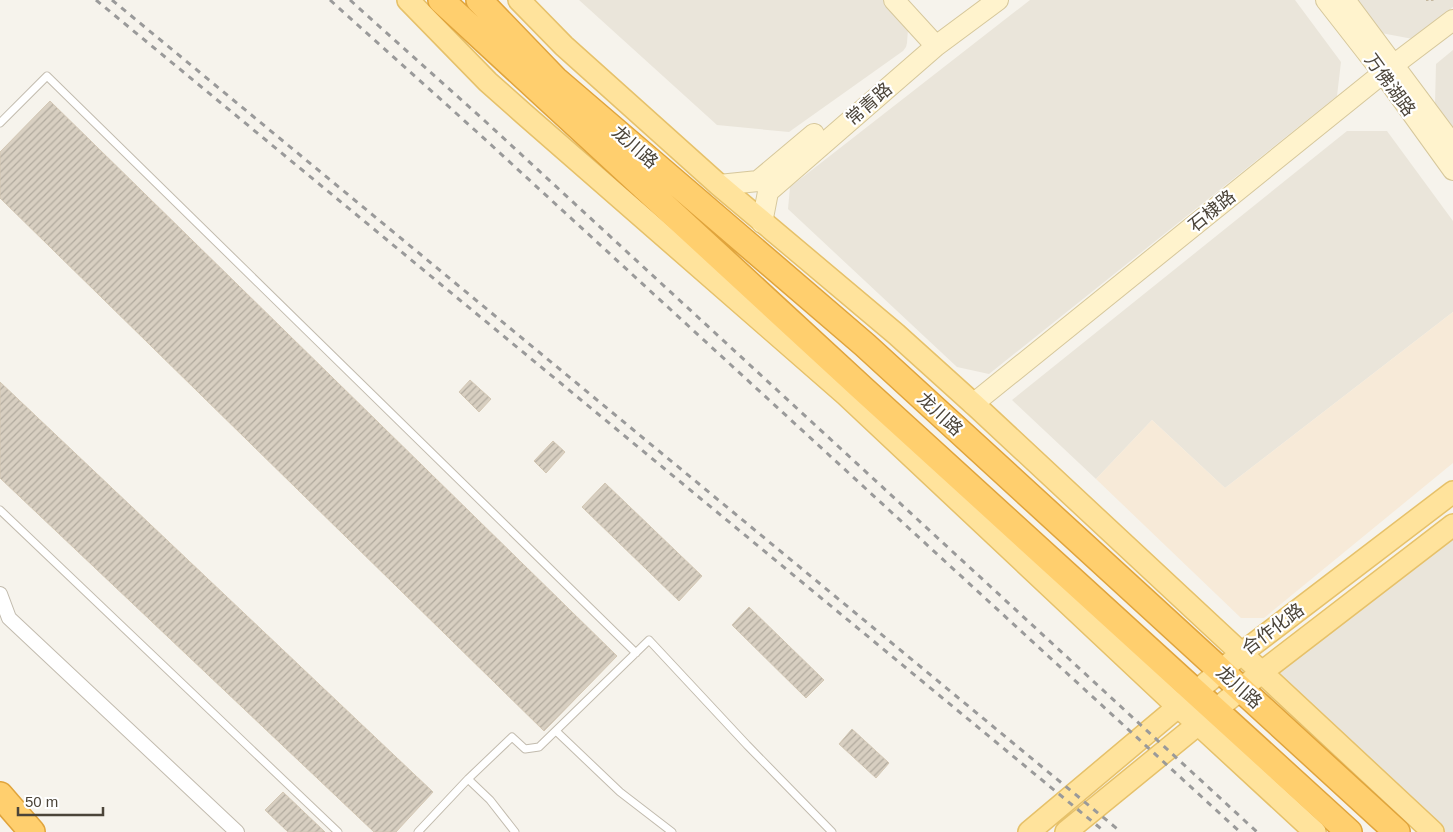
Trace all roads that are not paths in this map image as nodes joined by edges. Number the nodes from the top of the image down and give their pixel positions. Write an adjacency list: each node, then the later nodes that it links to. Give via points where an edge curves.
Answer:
1 (408, 0): 30 (main road, 龙川路, via 516,108 846,395)
2 (441, 0): 30 (highway, 龙川路)
3 (479, 0): 27 (highway, 龙川路, via 555,79 865,345)
4 (519, 0): 18 (main road, 龙川路, via 564,46)
5 (894, 0): 13 (street)
6 (907, 0): 13 (street)
7 (979, 0): 13 (street, 常青路)
8 (998, 0): 13 (street, 常青路)
9 (1326, 0): 14 (street, 万佛湖路)
10 (1345, 0): 14 (street, 万佛湖路)
11 (1453, 20): 14 (street, 石棣路)
12 (1453, 32): 14 (street, 石棣路)
13 (936, 39): 18 (street, 常青路, via 758,181); 19 (street, 常青路, via 768,192)
14 (1392, 74): 16 (street, 万佛湖路); 17 (street, 万佛湖路); 20 (street, 石棣路)
15 (0, 123): 26 (lane, via 47,76)
16 (1453, 145)
17 (1453, 170)
18 (720, 185): 19 (main road, 龙川路)
19 (762, 223): 20 (main road, 龙川路, via 896,334)
20 (975, 406): 25 (main road, 龙川路)
21 (1453, 492): 25 (main road, 合作化路)
22 (0, 510): 37 (lane)
23 (1453, 525): 28 (main road, 合作化路)
24 (0, 594): 36 (street, via 9,618)
25 (1242, 652): 27 (main road, 合作化路); 28 (main road, 龙川路)
26 (636, 653): 32 (lane); 41 (lane, via 649,640)
27 (1220, 670): 29 (highway, 龙川路); 30 (main road, 合作化路)
28 (1262, 672): 29 (main road, 合作化路); 47 (main road, 龙川路)
29 (1241, 688): 31 (main road, 合作化路); 46 (highway, 龙川路)
30 (1185, 699): 31 (highway, 龙川路); 42 (main road, 合作化路)
31 (1207, 717): 43 (main road, 合作化路); 44 (main road, 龙川路); 45 (highway, 龙川路)
32 (556, 731): 33 (lane, via 539,747 525,749 512,737); 40 (lane, via 620,792)
33 (468, 779): 38 (lane); 39 (lane, via 490,800)
34 (0, 795): 35 (highway)
35 (32, 832)
36 (237, 832)
37 (338, 832)
38 (418, 832)
39 (515, 832)
40 (672, 832)
41 (832, 832)
42 (1029, 832)
43 (1066, 832)
44 (1315, 832)
45 (1349, 832)
46 (1397, 832)
47 (1433, 832)

